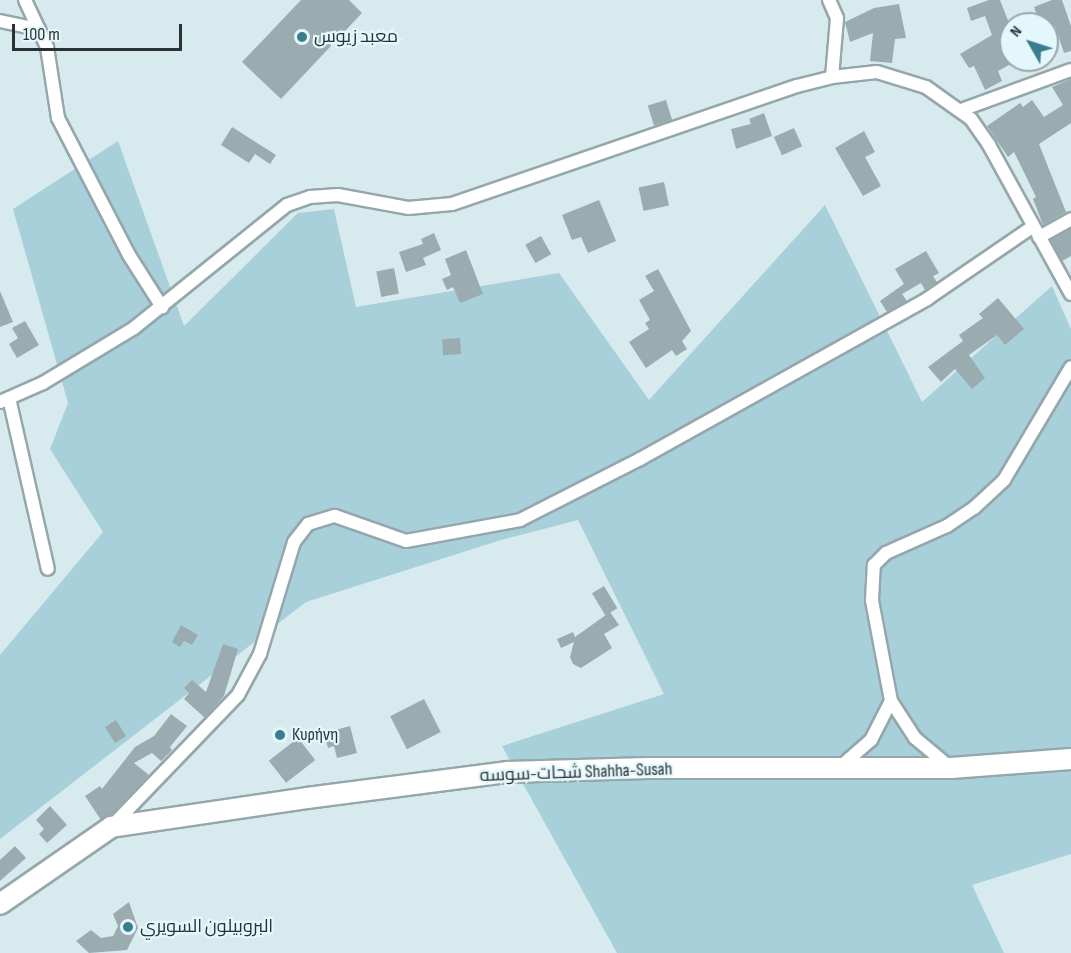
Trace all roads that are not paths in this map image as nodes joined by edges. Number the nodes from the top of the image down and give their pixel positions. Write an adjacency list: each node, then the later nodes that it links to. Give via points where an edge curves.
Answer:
1 (25, 0): 4 (street)
2 (829, 0): 6 (street, via 837,18)
3 (0, 21): 4 (street)
4 (39, 29): 12 (street, via 61,125 129,255)
5 (1071, 70): 7 (street)
6 (832, 77): 7 (street, via 877,72 901,77 926,87); 12 (street, via 452,204 408,208 338,195 310,197 271,214)
7 (961, 110): 9 (street, via 989,145)
8 (1071, 219): 9 (street)
9 (1036, 232): 10 (street); 20 (street, via 927,299 640,459 520,520 406,541 335,516 308,524 294,542 260,654 238,695)
10 (1065, 269): 11 (street)
11 (1071, 294)
12 (162, 308): 14 (street, via 81,361)
13 (1071, 367): 16 (street, via 1004,480 974,508 886,553 874,565 872,600)
14 (4, 400): 15 (street)
15 (48, 569)
16 (891, 701): 18 (street, via 872,740); 19 (street, via 915,738)
17 (1071, 759): 19 (main road, شحات-سوسه Shahha-Susah)
18 (837, 768): 19 (main road, شحات-سوسه Shahha-Susah); 20 (main road, شحات-سوسه Shahha-Susah, via 508,772)
19 (951, 768)
20 (111, 827): 21 (main road, شحات-سوسه Shahha-Susah)
21 (0, 904)

